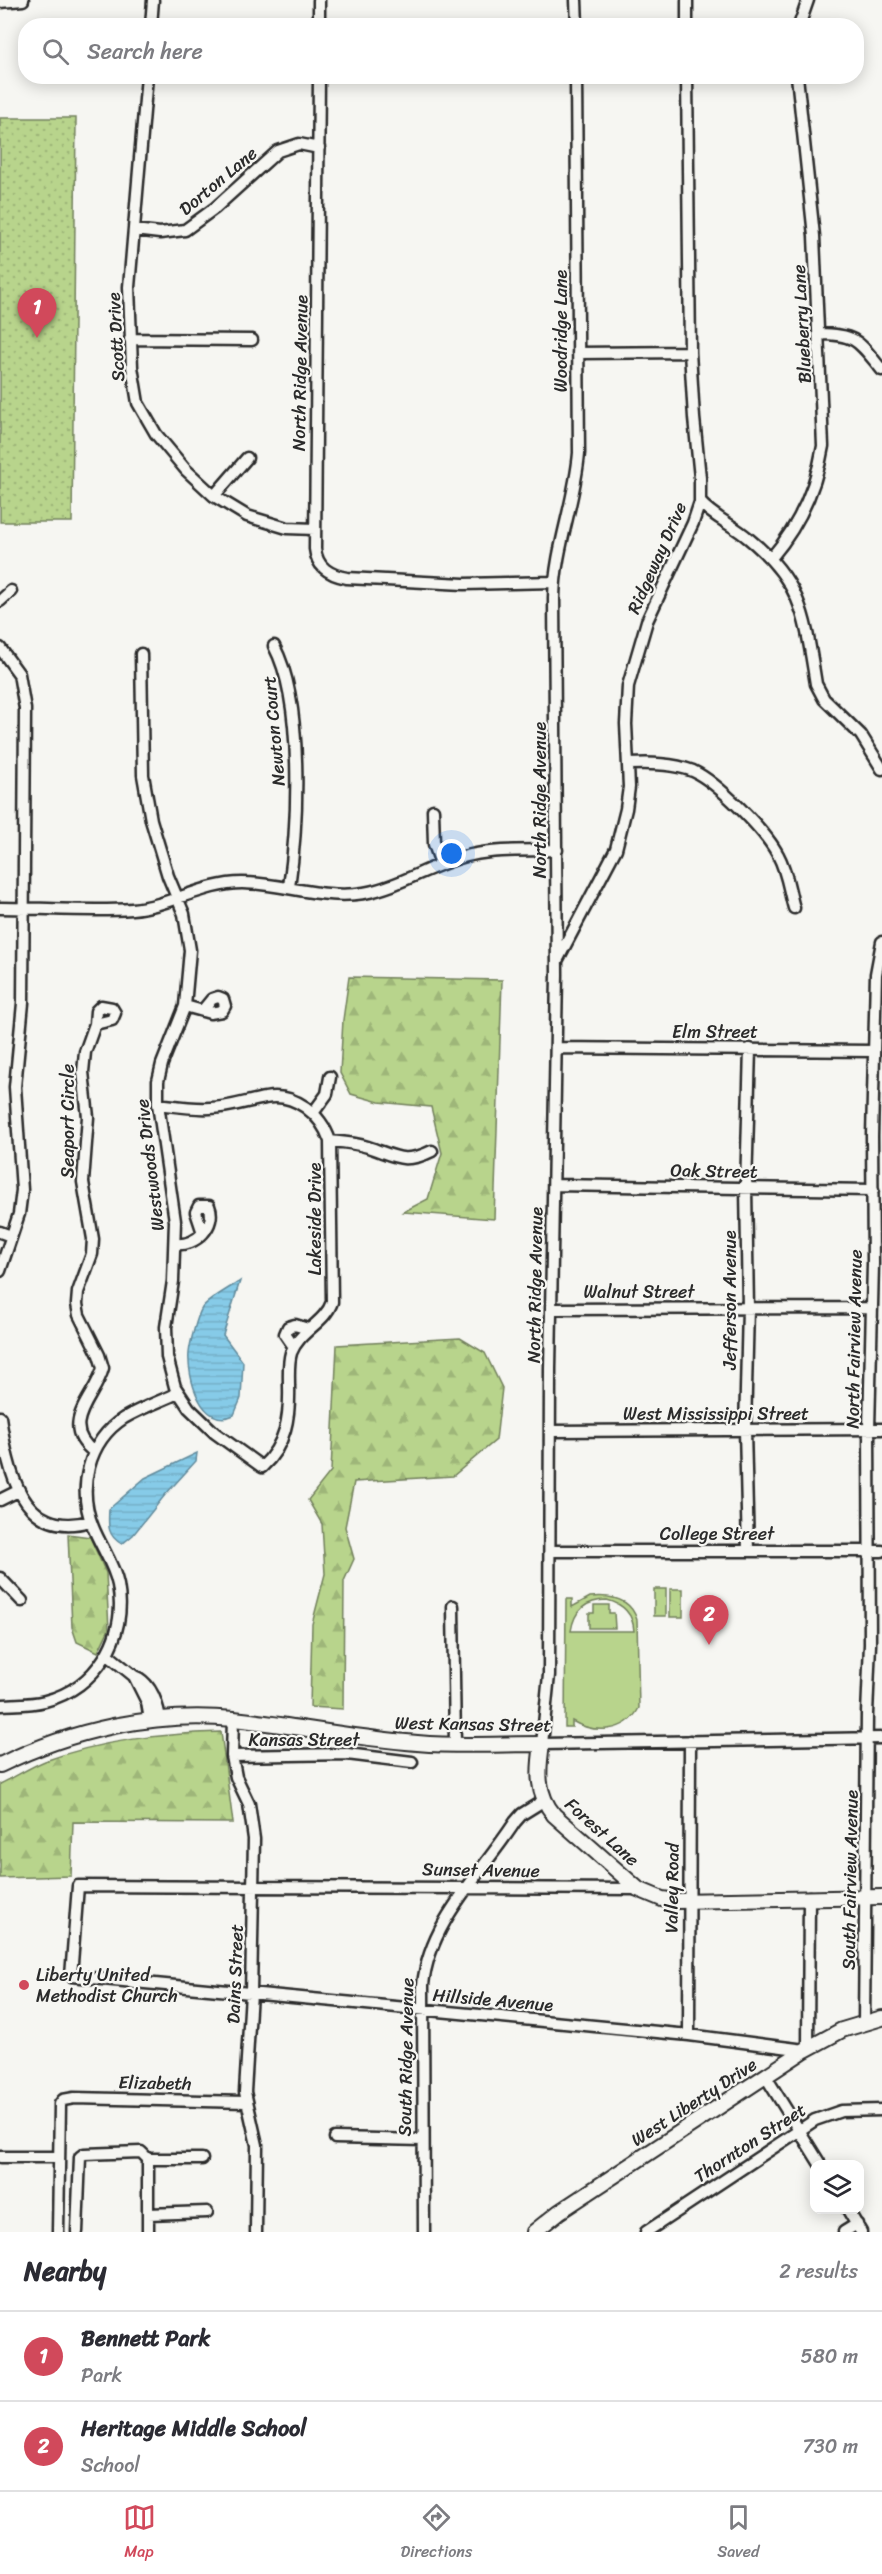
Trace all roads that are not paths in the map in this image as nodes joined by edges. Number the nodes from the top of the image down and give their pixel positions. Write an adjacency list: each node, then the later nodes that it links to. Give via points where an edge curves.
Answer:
1 (23, 0): 7 (street)
2 (153, 0): 8 (street)
3 (319, 0): 9 (street)
4 (576, 0): 10 (street)
5 (687, 0): 11 (street)
6 (808, 0): 12 (street)
7 (0, 2)
8 (152, 18)
9 (319, 18)
10 (576, 18)
11 (687, 18)
12 (802, 18)
13 (146, 84): 19 (street, Scott Drive)
14 (319, 84): 18 (street, North Ridge Avenue)
15 (576, 84): 24 (street, Woodridge Lane)
16 (687, 84): 23 (street, Ridgeway Drive)
17 (798, 84): 20 (street, Blueberry Lane, via 814,236)
18 (319, 148): 19 (street, Dorton Lane, via 299,144 278,151 185,230); 29 (street, North Ridge Avenue)
19 (134, 230): 21 (street, Scott Drive)
20 (819, 334): 25 (street, via 841,334 855,339); 30 (street, Blueberry Lane, via 824,426 820,465 802,514)
21 (130, 339): 22 (street); 27 (street, Scott Drive, via 138,403 156,434)
22 (252, 340)
23 (690, 352): 24 (street); 28 (street, Ridgeway Drive)
24 (578, 353): 31 (street, Woodridge Lane, via 577,478 561,534)
25 (882, 370)
26 (247, 458): 27 (street)
27 (214, 496): 29 (street, Scott Drive, via 247,516 287,528)
28 (700, 502): 30 (street); 37 (street, Ridgeway Drive, via 647,621 634,662 626,709)
29 (315, 529): 31 (street, North Ridge Avenue, via 317,558 322,567 337,576 417,583)
30 (772, 557): 38 (street, via 803,613 820,694 861,735)
31 (554, 582): 40 (street, North Ridge Avenue)
32 (11, 591): 33 (street)
33 (0, 601)
34 (274, 646): 42 (street, Newton Court, via 284,665 297,776)
35 (0, 648): 45 (street, via 16,667 24,692)
36 (141, 654): 43 (street, Westwoods Drive, via 143,775 151,820)
37 (629, 764): 46 (street, via 657,764 703,776 754,823 773,847); 48 (street, Ridgeway Drive, via 626,809 616,849)
38 (882, 769)
39 (434, 810): 41 (street, via 434,844)
40 (557, 850): 41 (street, via 500,851); 48 (street, North Ridge Avenue)
41 (441, 864): 42 (street, via 398,884 362,894 317,893)
42 (288, 887): 43 (street, via 221,885)
43 (179, 899): 45 (street, via 133,909); 49 (street, Westwoods Drive, via 190,950)
44 (0, 908): 45 (street)
45 (24, 908): 65 (street, via 23,1003 15,1087 22,1190)
46 (794, 908)
47 (882, 942): 54 (street, North Fairview Avenue, via 876,974)
48 (557, 962): 52 (street, North Ridge Avenue)
49 (184, 1006): 50 (street); 56 (street, Westwoods Drive, via 160,1070)
50 (203, 1010)
51 (95, 1024): 79 (street, Seaport Circle, via 83,1072 88,1117 83,1182 93,1239 77,1304 83,1326 102,1361 101,1375 79,1414 82,1438)
52 (556, 1048): 53 (street, Elm Street); 60 (street, North Ridge Avenue)
53 (750, 1049): 54 (street, Elm Street); 61 (street, Jefferson Avenue)
54 (874, 1051): 62 (street, North Fairview Avenue)
55 (330, 1077): 57 (street, via 327,1094)
56 (158, 1104): 57 (street, via 209,1108 273,1097 293,1100); 66 (street, Westwoods Drive, via 173,1198)
57 (313, 1113): 58 (street, Lakeside Drive)
58 (330, 1141): 59 (street, via 368,1147 402,1159); 71 (street, Lakeside Drive, via 332,1297 328,1312)
59 (432, 1151)
60 (554, 1185): 61 (street, Oak Street); 70 (street, North Ridge Avenue)
61 (746, 1188): 62 (street, Oak Street); 68 (street, Jefferson Avenue)
62 (873, 1190): 69 (street, North Fairview Avenue)
63 (0, 1232): 65 (street)
64 (203, 1233): 66 (street, via 190,1243)
65 (11, 1236): 67 (street)
66 (175, 1244): 73 (street, Westwoods Drive, via 166,1342)
67 (0, 1271)
68 (748, 1308): 69 (street, Walnut Street); 70 (street, Walnut Street); 76 (street, Jefferson Avenue)
69 (872, 1308): 75 (street, North Fairview Avenue)
70 (551, 1309): 78 (street, North Ridge Avenue)
71 (308, 1329): 72 (street, Lakeside Drive); 72 (street, via 295,1324 288,1327 285,1334)
72 (294, 1347): 80 (street, Lakeside Drive, via 288,1369 290,1405 286,1429 274,1456)
73 (178, 1394): 79 (street, via 125,1418 102,1438); 80 (street, Westwoods Drive, via 209,1428)
74 (0, 1417): 81 (street)
75 (869, 1429): 76 (street, West Mississippi Street); 77 (street, West Mississippi Street); 86 (street, North Fairview Avenue)
76 (745, 1430): 78 (street, West Mississippi Street); 85 (street, Jefferson Avenue)
77 (882, 1430)
78 (550, 1431): 84 (street, North Ridge Avenue)
79 (94, 1452): 83 (street, via 85,1482)
80 (262, 1467)
81 (18, 1491): 82 (street); 83 (street, via 44,1520 68,1525)
82 (0, 1500)
83 (90, 1521): 92 (street, via 118,1588 118,1622)
84 (551, 1551): 85 (street, College Street); 99 (street, North Ridge Avenue, via 549,1675)
85 (748, 1551): 86 (street, College Street)
86 (870, 1551): 87 (street, College Street); 91 (street, North Fairview Avenue)
87 (882, 1551)
88 (0, 1578): 89 (street)
89 (22, 1601)
90 (453, 1606): 100 (street)
91 (876, 1644): 97 (street, North Fairview Avenue)
92 (108, 1654): 93 (street, via 82,1683 59,1697); 94 (street, via 148,1686 157,1703)
93 (0, 1705)
94 (155, 1719): 95 (main road, West Kansas Street); 103 (main road, West Kansas Street, via 78,1735)
95 (233, 1719): 100 (main road, West Kansas Street, via 406,1743); 101 (street, Dains Street)
96 (882, 1737): 97 (street, West Kansas Street)
97 (868, 1738): 98 (street, West Kansas Street); 108 (street, South Fairview Avenue)
98 (690, 1741): 99 (street, West Kansas Street); 111 (street, Valley Road)
99 (542, 1744): 100 (main road, West Kansas Street); 104 (main road)
100 (455, 1745)
101 (232, 1756): 102 (street, Kansas Street, via 346,1754); 105 (street, Dains Street, via 236,1777 249,1804)
102 (412, 1762)
103 (0, 1765)
104 (543, 1801): 106 (street, South Ridge Avenue, via 515,1822); 107 (main road, Forest Lane)
105 (254, 1886): 106 (street, Sunset Avenue); 112 (street, Sunset Avenue, via 78,1886); 113 (street, Dains Street)
106 (468, 1889): 107 (street, Sunset Avenue); 114 (street, South Ridge Avenue, via 430,1950 424,1973)
107 (638, 1889): 111 (main road, Sunset Avenue, via 662,1899)
108 (866, 1897): 109 (main road, Sunset Avenue); 110 (main road, Sunset Avenue); 116 (street, South Fairview Avenue)
109 (882, 1897)
110 (809, 1898): 111 (main road, Sunset Avenue); 118 (street)
111 (688, 1900): 117 (street, Valley Road)
112 (71, 1976): 113 (street, Hillside Avenue)
113 (251, 1993): 114 (street, Hillside Avenue); 120 (street, Dains Street)
114 (423, 2011): 117 (street, Hillside Avenue); 124 (street, South Ridge Avenue)
115 (882, 2018): 116 (main road, West Liberty Drive)
116 (864, 2023): 118 (main road, West Liberty Drive)
117 (689, 2035): 118 (street, Hillside Avenue)
118 (807, 2049): 119 (main road, West Liberty Drive)
119 (766, 2078): 122 (street); 139 (main road, West Liberty Drive)
120 (246, 2102): 126 (street, Elizabeth, via 63,2100); 137 (street, Dains Street, via 258,2145)
121 (882, 2110): 122 (street, Thornton Street, via 836,2112)
122 (799, 2130): 129 (street); 140 (street, Thornton Street)
123 (334, 2138): 124 (street)
124 (423, 2140): 138 (street, South Ridge Avenue)
125 (0, 2157): 126 (street)
126 (59, 2157): 134 (street)
127 (148, 2158): 128 (street); 131 (street); 135 (street, via 141,2152 80,2157)
128 (202, 2159)
129 (818, 2160)
130 (207, 2212): 131 (street)
131 (148, 2214): 136 (street)
132 (850, 2214): 133 (street)
133 (859, 2228): 141 (street)
134 (58, 2232)
135 (77, 2232)
136 (148, 2232)
137 (256, 2232)
138 (424, 2232)
139 (534, 2232)
140 (646, 2232)
141 (844, 2232)

